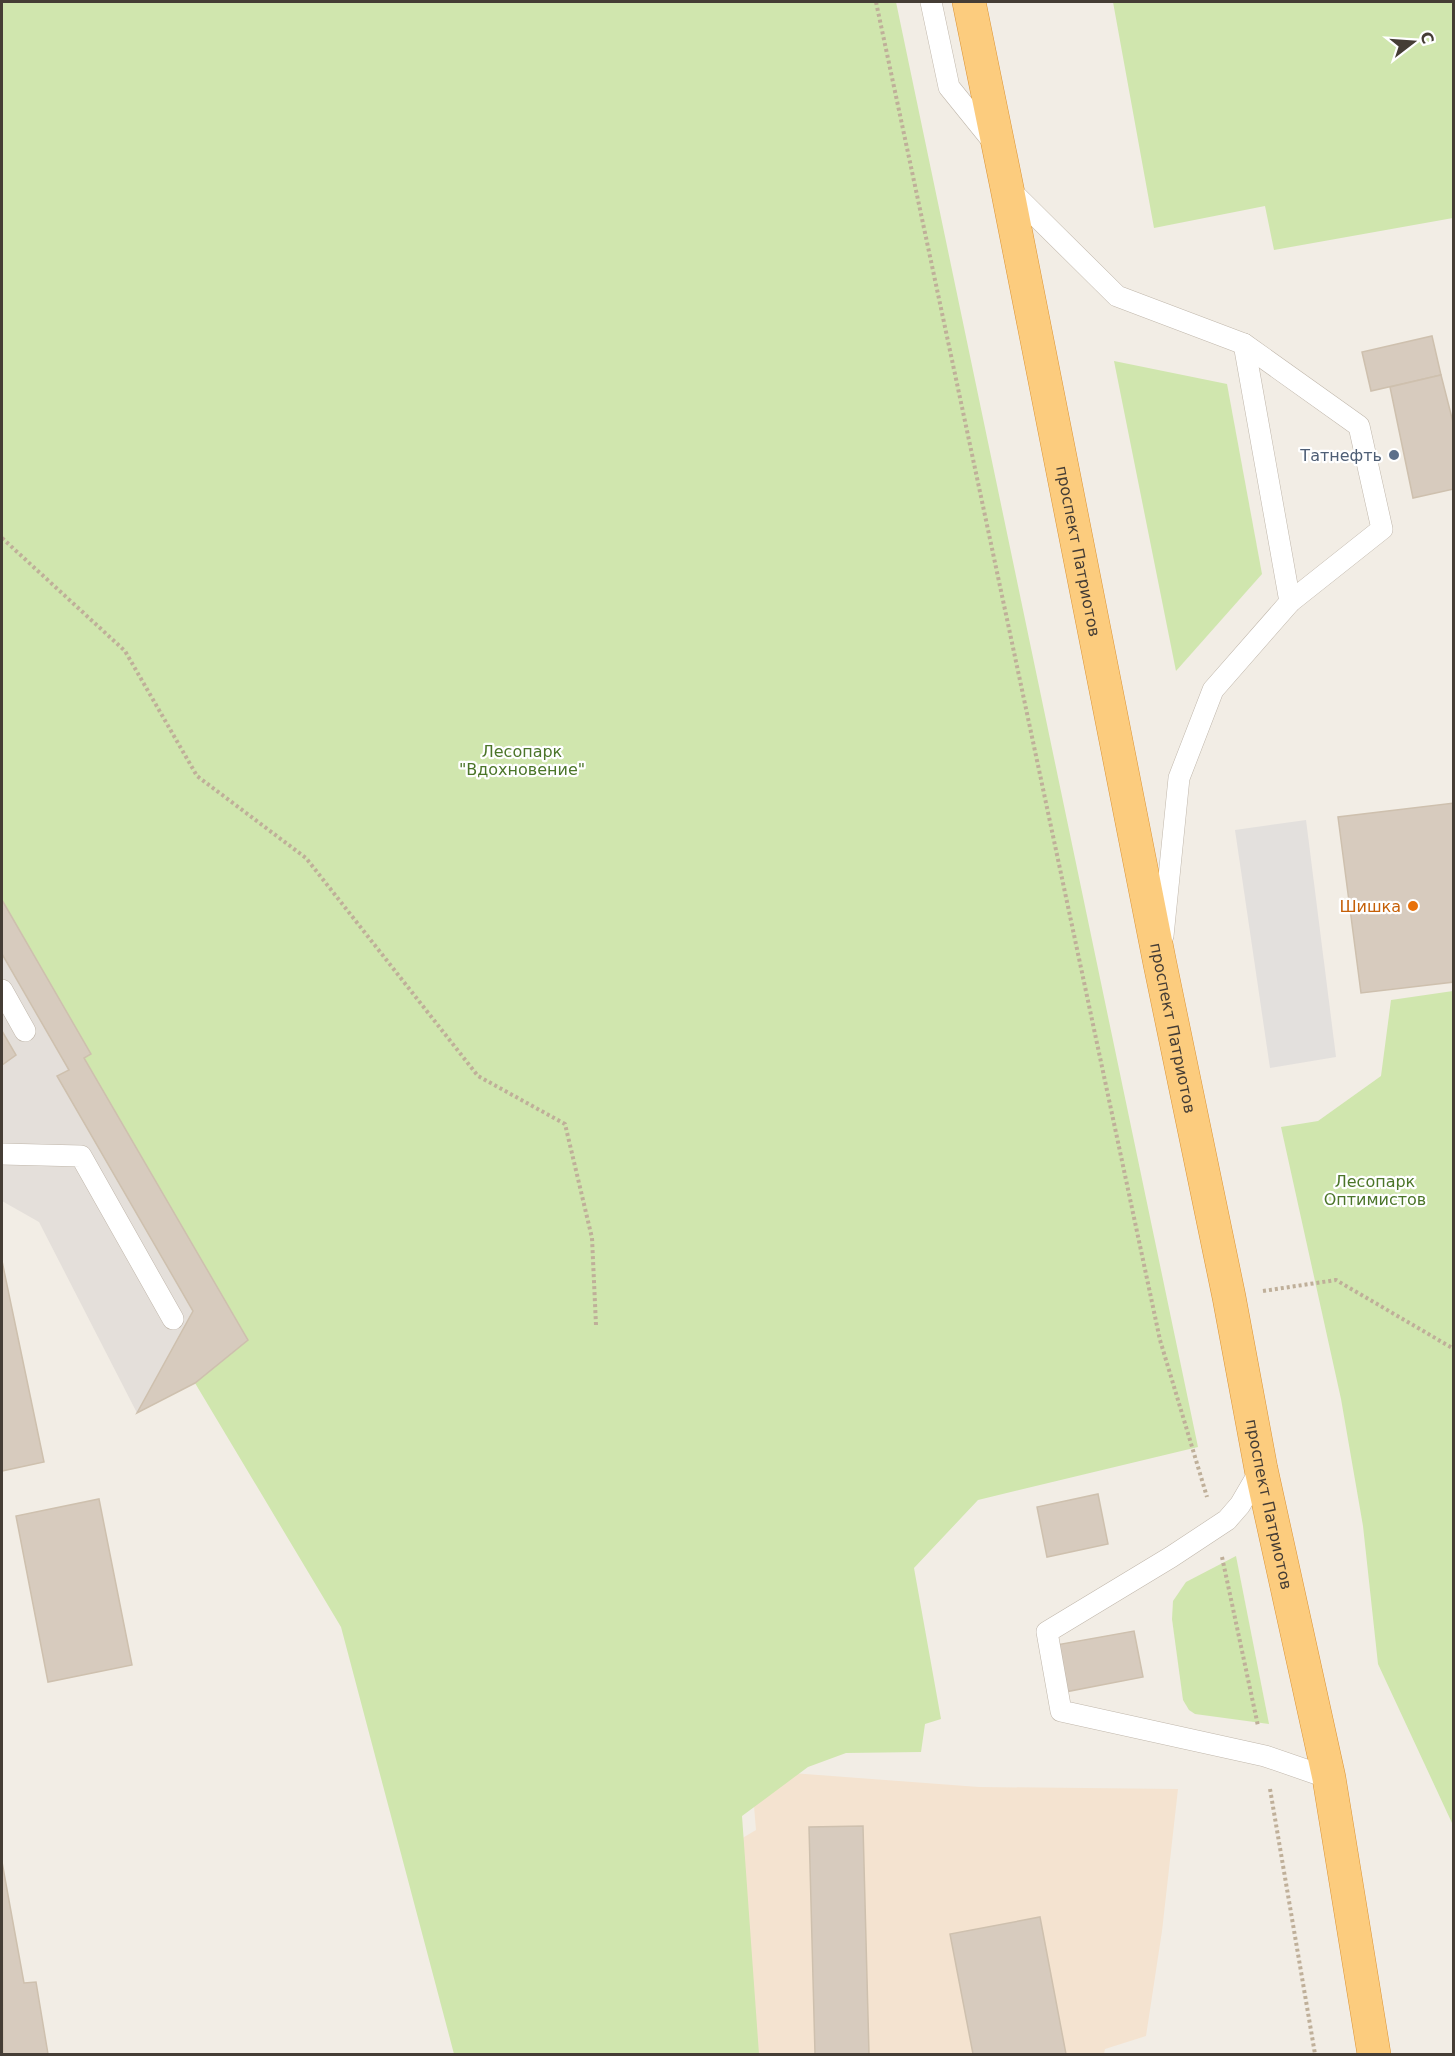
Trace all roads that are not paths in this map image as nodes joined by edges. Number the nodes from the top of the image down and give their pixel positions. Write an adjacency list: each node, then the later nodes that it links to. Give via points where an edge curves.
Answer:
1 (931, 2): 3 (lane, via 949,87)
2 (969, 2): 3 (highway, проспект Патриотов)
3 (1000, 151): 4 (highway, проспект Патриотов)
4 (1008, 188): 5 (lane, via 1117,296); 7 (highway, проспект Патриотов)
5 (1244, 344): 6 (lane); 6 (lane, via 1359,426 1382,529)
6 (1290, 602): 7 (lane, via 1213,690 1179,778)
7 (1160, 964): 12 (highway, проспект Патриотов)
8 (2, 990): 9 (lane)
9 (25, 1031)
10 (2, 1154): 11 (lane, via 81,1156)
11 (173, 1319)
12 (1261, 1469): 13 (highway, проспект Патриотов); 13 (lane, via 1227,1520 1047,1632 1061,1711 1265,1756)
13 (1329, 1778): 14 (highway, проспект Патриотов)
14 (1374, 2055)

